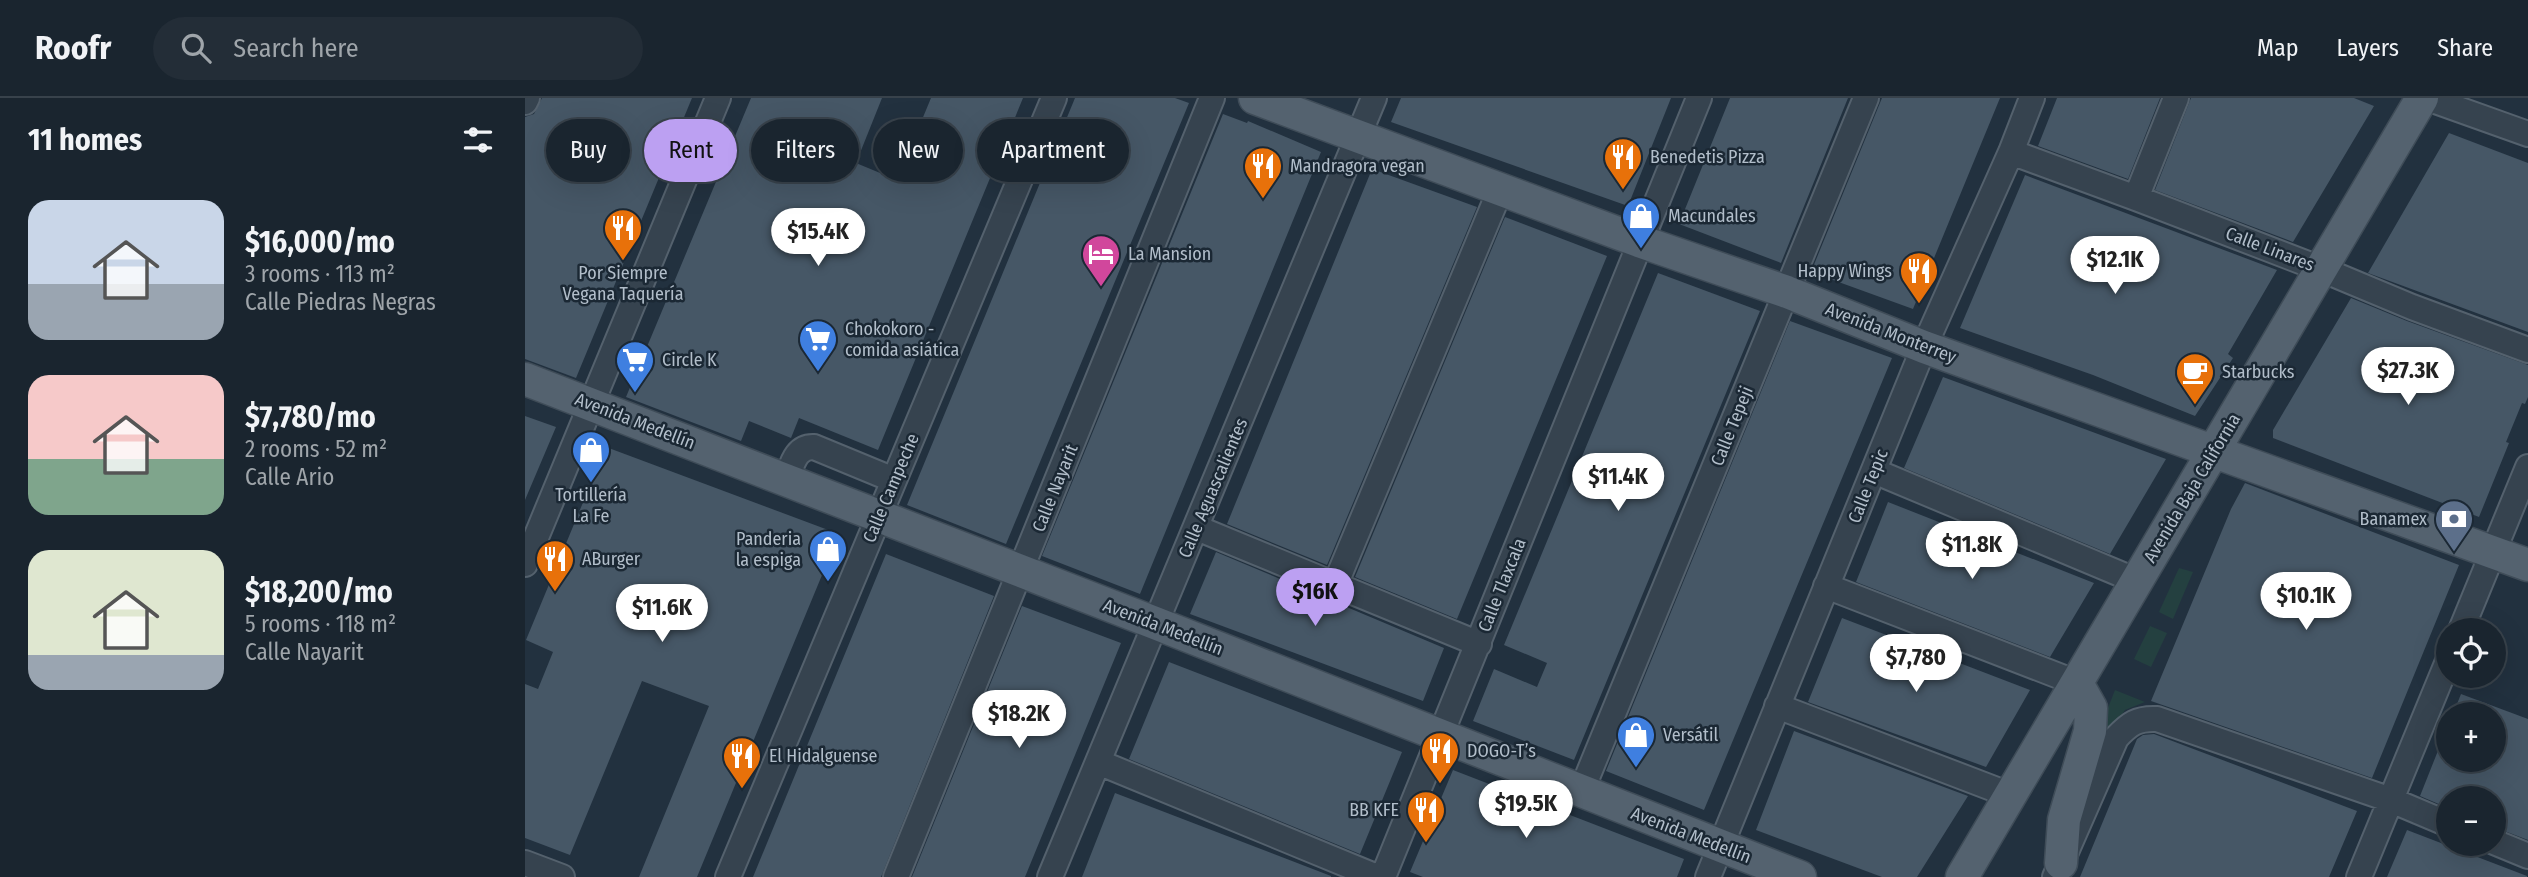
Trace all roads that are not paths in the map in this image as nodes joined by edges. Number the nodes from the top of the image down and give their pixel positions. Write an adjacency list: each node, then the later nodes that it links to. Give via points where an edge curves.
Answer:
1 (718, 98): 22 (street)
2 (1054, 98): 27 (street, Calle Campeche)
3 (1212, 98): 33 (street, Calle Nayarit)
4 (1255, 98): 12 (main road, Avenida Monterrey)
5 (1374, 98): 12 (street, Calle Aguascalientes)
6 (1699, 98): 16 (street, Calle Tlaxcala)
7 (1866, 98): 18 (street, Calle Tepeji)
8 (2032, 98): 13 (street, Calle Tepic)
9 (2176, 98): 15 (street)
10 (2425, 98): 11 (street); 17 (main road, Avenida Baja California)
11 (2528, 134)
12 (1358, 136): 14 (main road, Avenida Monterrey); 29 (street, Calle Aguascalientes)
13 (2011, 152): 15 (street, Calle Linares); 19 (street, Calle Tepic)
14 (1501, 188): 16 (main road, Avenida Monterrey); 35 (street)
15 (2136, 198): 17 (street, Calle Linares)
16 (1639, 241): 18 (main road, Avenida Monterrey); 39 (street, Calle Tlaxcala)
17 (2322, 269): 20 (street, Calle Linares); 23 (main road, Avenida Baja California)
18 (1787, 292): 19 (main road, Avenida Monterrey); 45 (street, Calle Tepeji)
19 (1924, 347): 23 (main road, Avenida Monterrey); 25 (street, Calle Tepic)
20 (2528, 350)
21 (525, 379): 22 (main road, Avenida Medellín)
22 (591, 404): 26 (main road, Avenida Medellín); 31 (street)
23 (2214, 451): 30 (main road, Avenida Monterrey); 34 (main road, Avenida Baja California)
24 (2528, 467): 30 (street)
25 (1874, 471): 34 (street); 36 (street, Calle Tepic)
26 (786, 480): 27 (street, via 800,449 814,447); 28 (main road, Avenida Medellín)
27 (894, 480): 28 (street, Calle Campeche)
28 (879, 516): 33 (main road, Avenida Medellín); 53 (street, Calle Campeche)
29 (1197, 528): 35 (street); 38 (street, Calle Aguascalientes)
30 (2493, 552): 32 (main road, Avenida Monterrey); 37 (street)
31 (525, 564)
32 (2528, 565)
33 (1021, 572): 38 (main road, Avenida Medellín); 54 (street, Calle Nayarit)
34 (2137, 581): 40 (main road, Avenida Baja California)
35 (1335, 585): 39 (street)
36 (1826, 586): 40 (street); 42 (street, Calle Tepic)
37 (2466, 618)
38 (1155, 623): 43 (main road, Avenida Medellín); 44 (street, Calle Aguascalientes)
39 (1479, 644): 43 (street, Calle Tlaxcala)
40 (2077, 683): 46 (main road, Avenida Baja California); 52 (main road, via 2091,708 2090,731 2064,820)
41 (2437, 688): 47 (street)
42 (1777, 706): 46 (street); 49 (street, Calle Tepic)
43 (1441, 735): 45 (main road, Avenida Medellín); 57 (street, Calle Tlaxcala)
44 (1098, 762): 55 (street, Calle Aguascalientes); 56 (street)
45 (1581, 792): 49 (main road, Avenida Medellín)
46 (2010, 795): 60 (main road, Avenida Baja California)
47 (2391, 800): 48 (street); 52 (street, via 2157,719 2141,718 2116,738); 61 (street)
48 (2436, 819)
49 (1721, 847): 58 (street, Calle Tepic); 59 (main road, Avenida Medellín)
50 (2506, 847): 51 (street)
51 (2528, 856)
52 (2058, 870)
53 (727, 877)
54 (895, 877)
55 (1050, 877)
56 (1377, 877)
57 (1383, 877)
58 (1708, 877)
59 (1800, 877)
60 (1962, 877)
61 (2359, 877)

